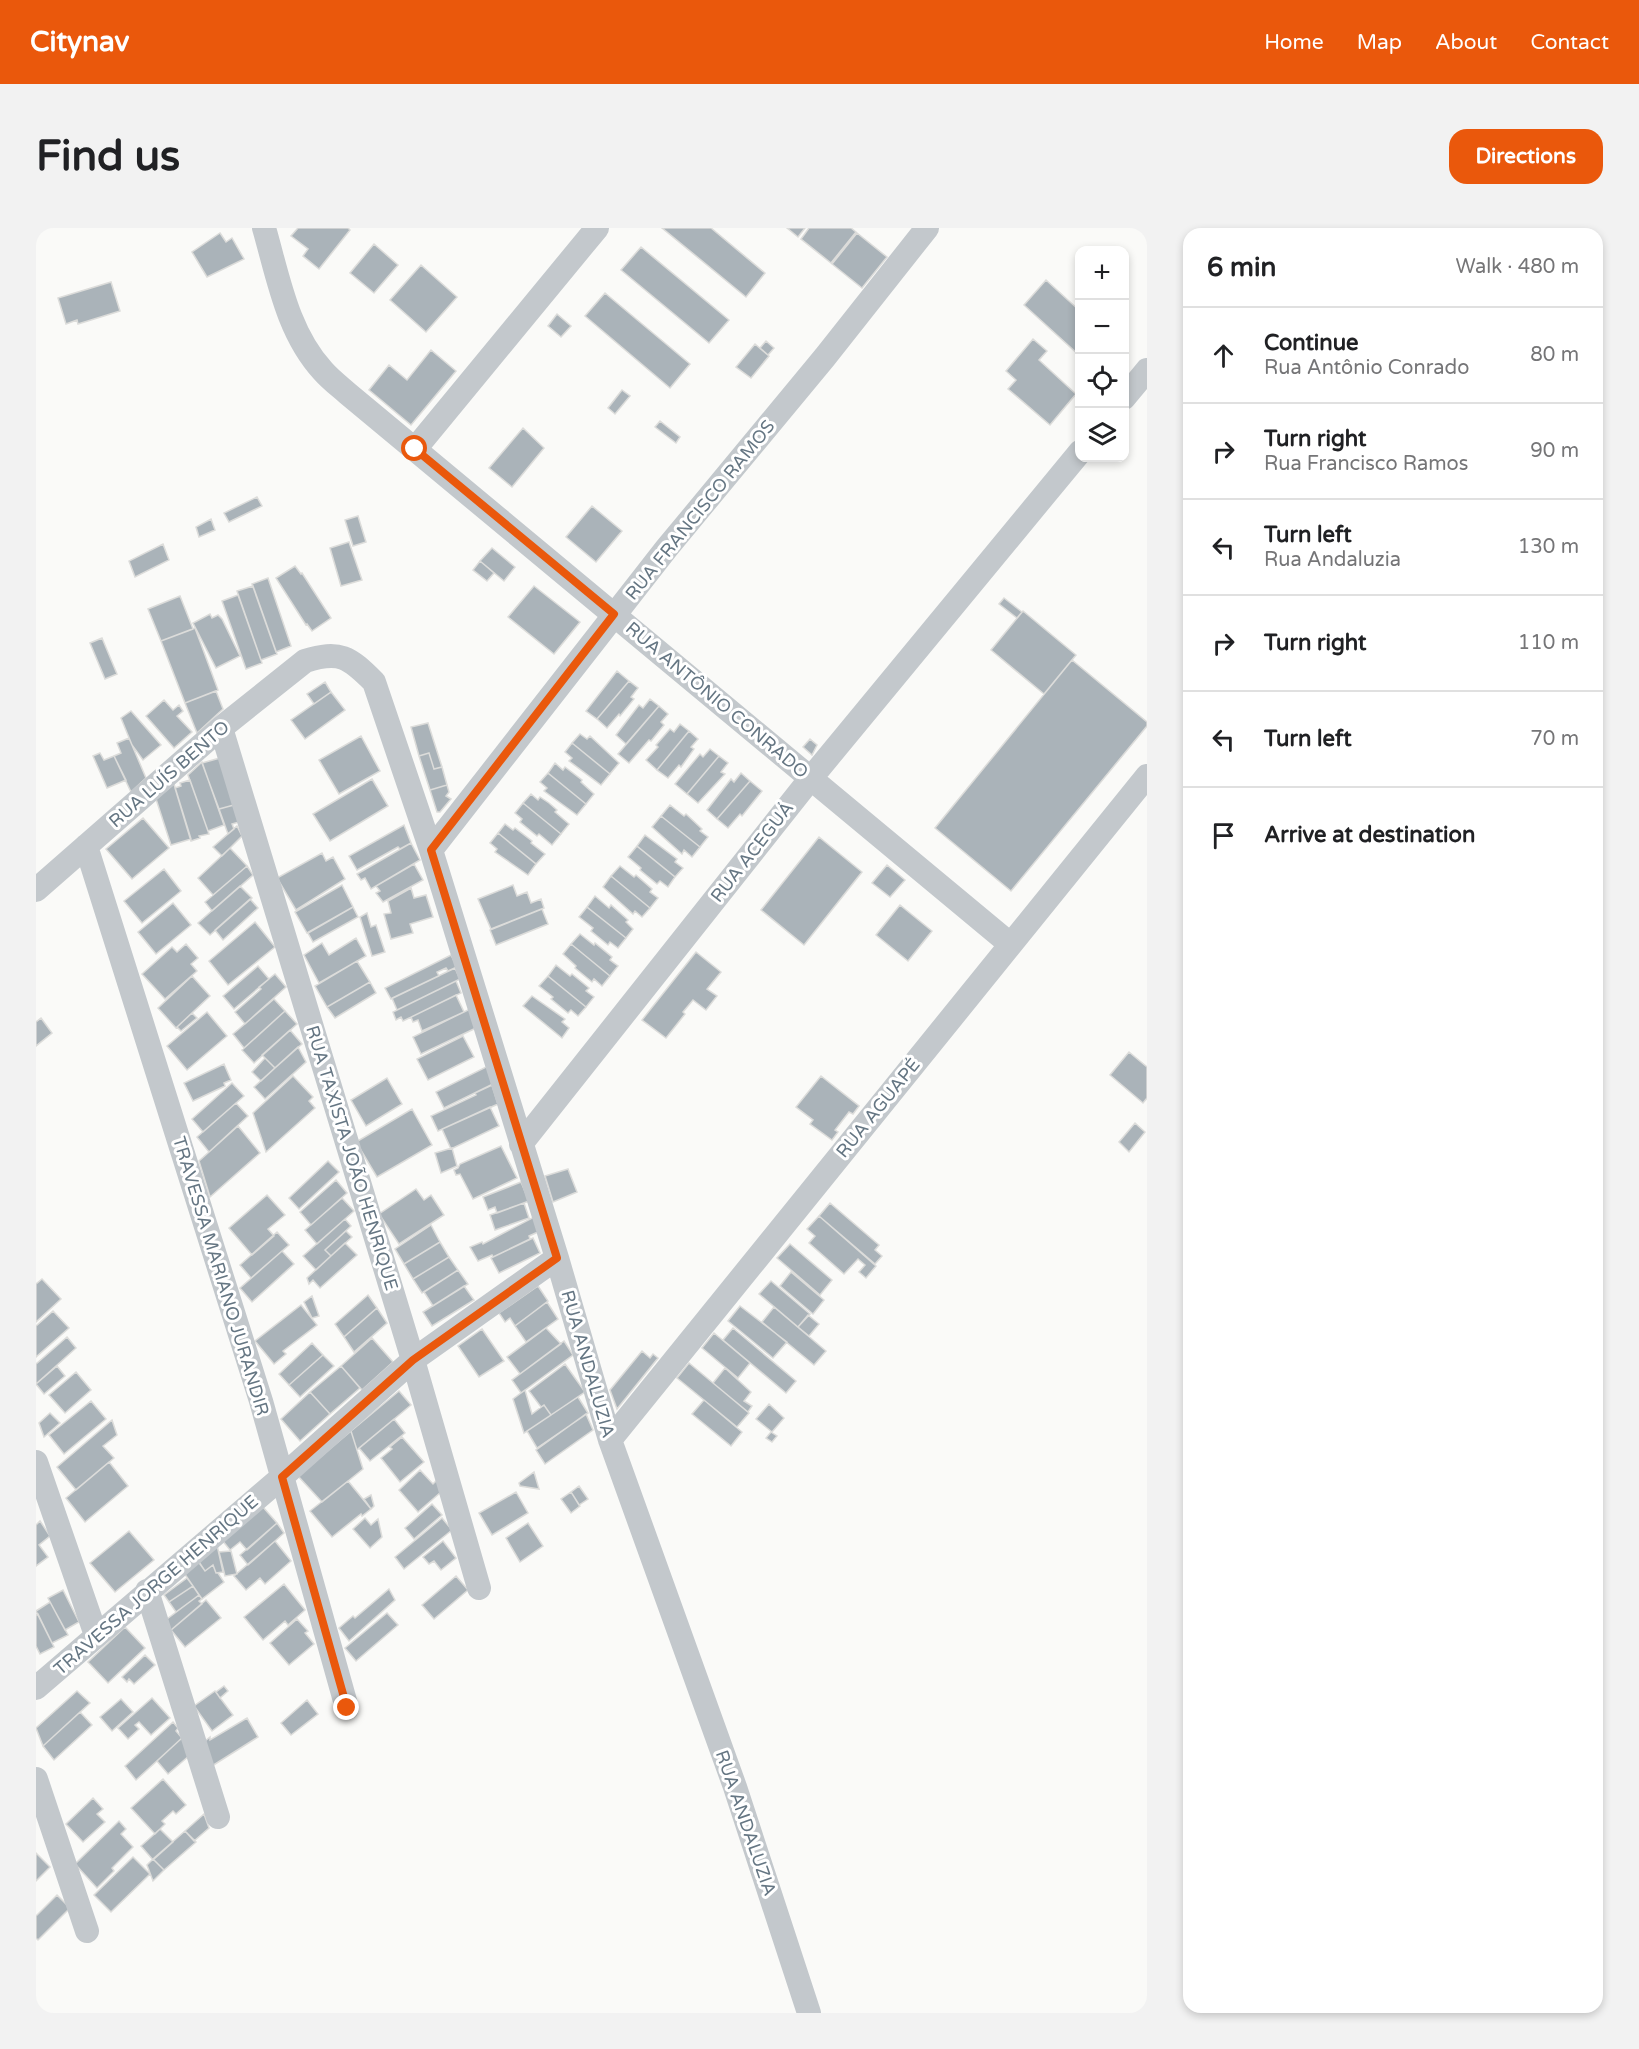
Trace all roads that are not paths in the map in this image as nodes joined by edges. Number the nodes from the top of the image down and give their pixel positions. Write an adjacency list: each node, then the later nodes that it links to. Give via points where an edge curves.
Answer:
1 (597, 228): 6 (street)
2 (927, 228): 8 (street, RUA FRANCISCO RAMOS)
3 (268, 231): 6 (street, RUA ANTÔNIO CONRADO, via 290,315 321,370)
4 (1147, 370): 5 (street)
5 (1129, 393)
6 (415, 449): 8 (street, RUA ANTÔNIO CONRADO)
7 (1075, 458): 12 (street, RUA ACEGUÁ)
8 (614, 614): 12 (street, RUA ANTÔNIO CONRADO); 14 (street, RUA FRANCISCO RAMOS)
9 (305, 661): 10 (street, RUA LUÍS BENTO); 14 (street, RUA ANDALUZIA, via 343,656 374,682)
10 (221, 728): 13 (street, RUA LUÍS BENTO); 19 (street, RUA TAXISTA JOÃO HENRIQUE)
11 (1147, 776): 16 (street, RUA AGUAPÉ)
12 (811, 778): 16 (street, RUA ANTÔNIO CONRADO); 17 (street, RUA ACEGUÁ)
13 (86, 846): 15 (street, RUA LUÍS BENTO); 22 (street, TRAVESSA MARIANO JURANDIR)
14 (431, 850): 17 (street, RUA ANDALUZIA)
15 (36, 890)
16 (1010, 944): 20 (street, RUA AGUAPÉ)
17 (521, 1144): 18 (street, RUA ANDALUZIA)
18 (557, 1258): 19 (street, TRAVESSA JORGE HENRIQUE); 20 (street, RUA ANDALUZIA)
19 (413, 1360): 22 (street, TRAVESSA JORGE HENRIQUE); 23 (street, RUA TAXISTA JOÃO HENRIQUE)
20 (610, 1440): 31 (street, RUA ANDALUZIA, via 735,1787)
21 (36, 1462): 25 (street)
22 (282, 1477): 24 (street, TRAVESSA JORGE HENRIQUE); 27 (street, TRAVESSA MARIANO JURANDIR)
23 (479, 1588)
24 (147, 1591): 25 (street, TRAVESSA JORGE HENRIQUE); 29 (street)
25 (96, 1635): 26 (street, TRAVESSA JORGE HENRIQUE)
26 (36, 1688)
27 (347, 1708)
28 (36, 1779): 30 (street)
29 (218, 1817)
30 (87, 1931)
31 (809, 2013)

